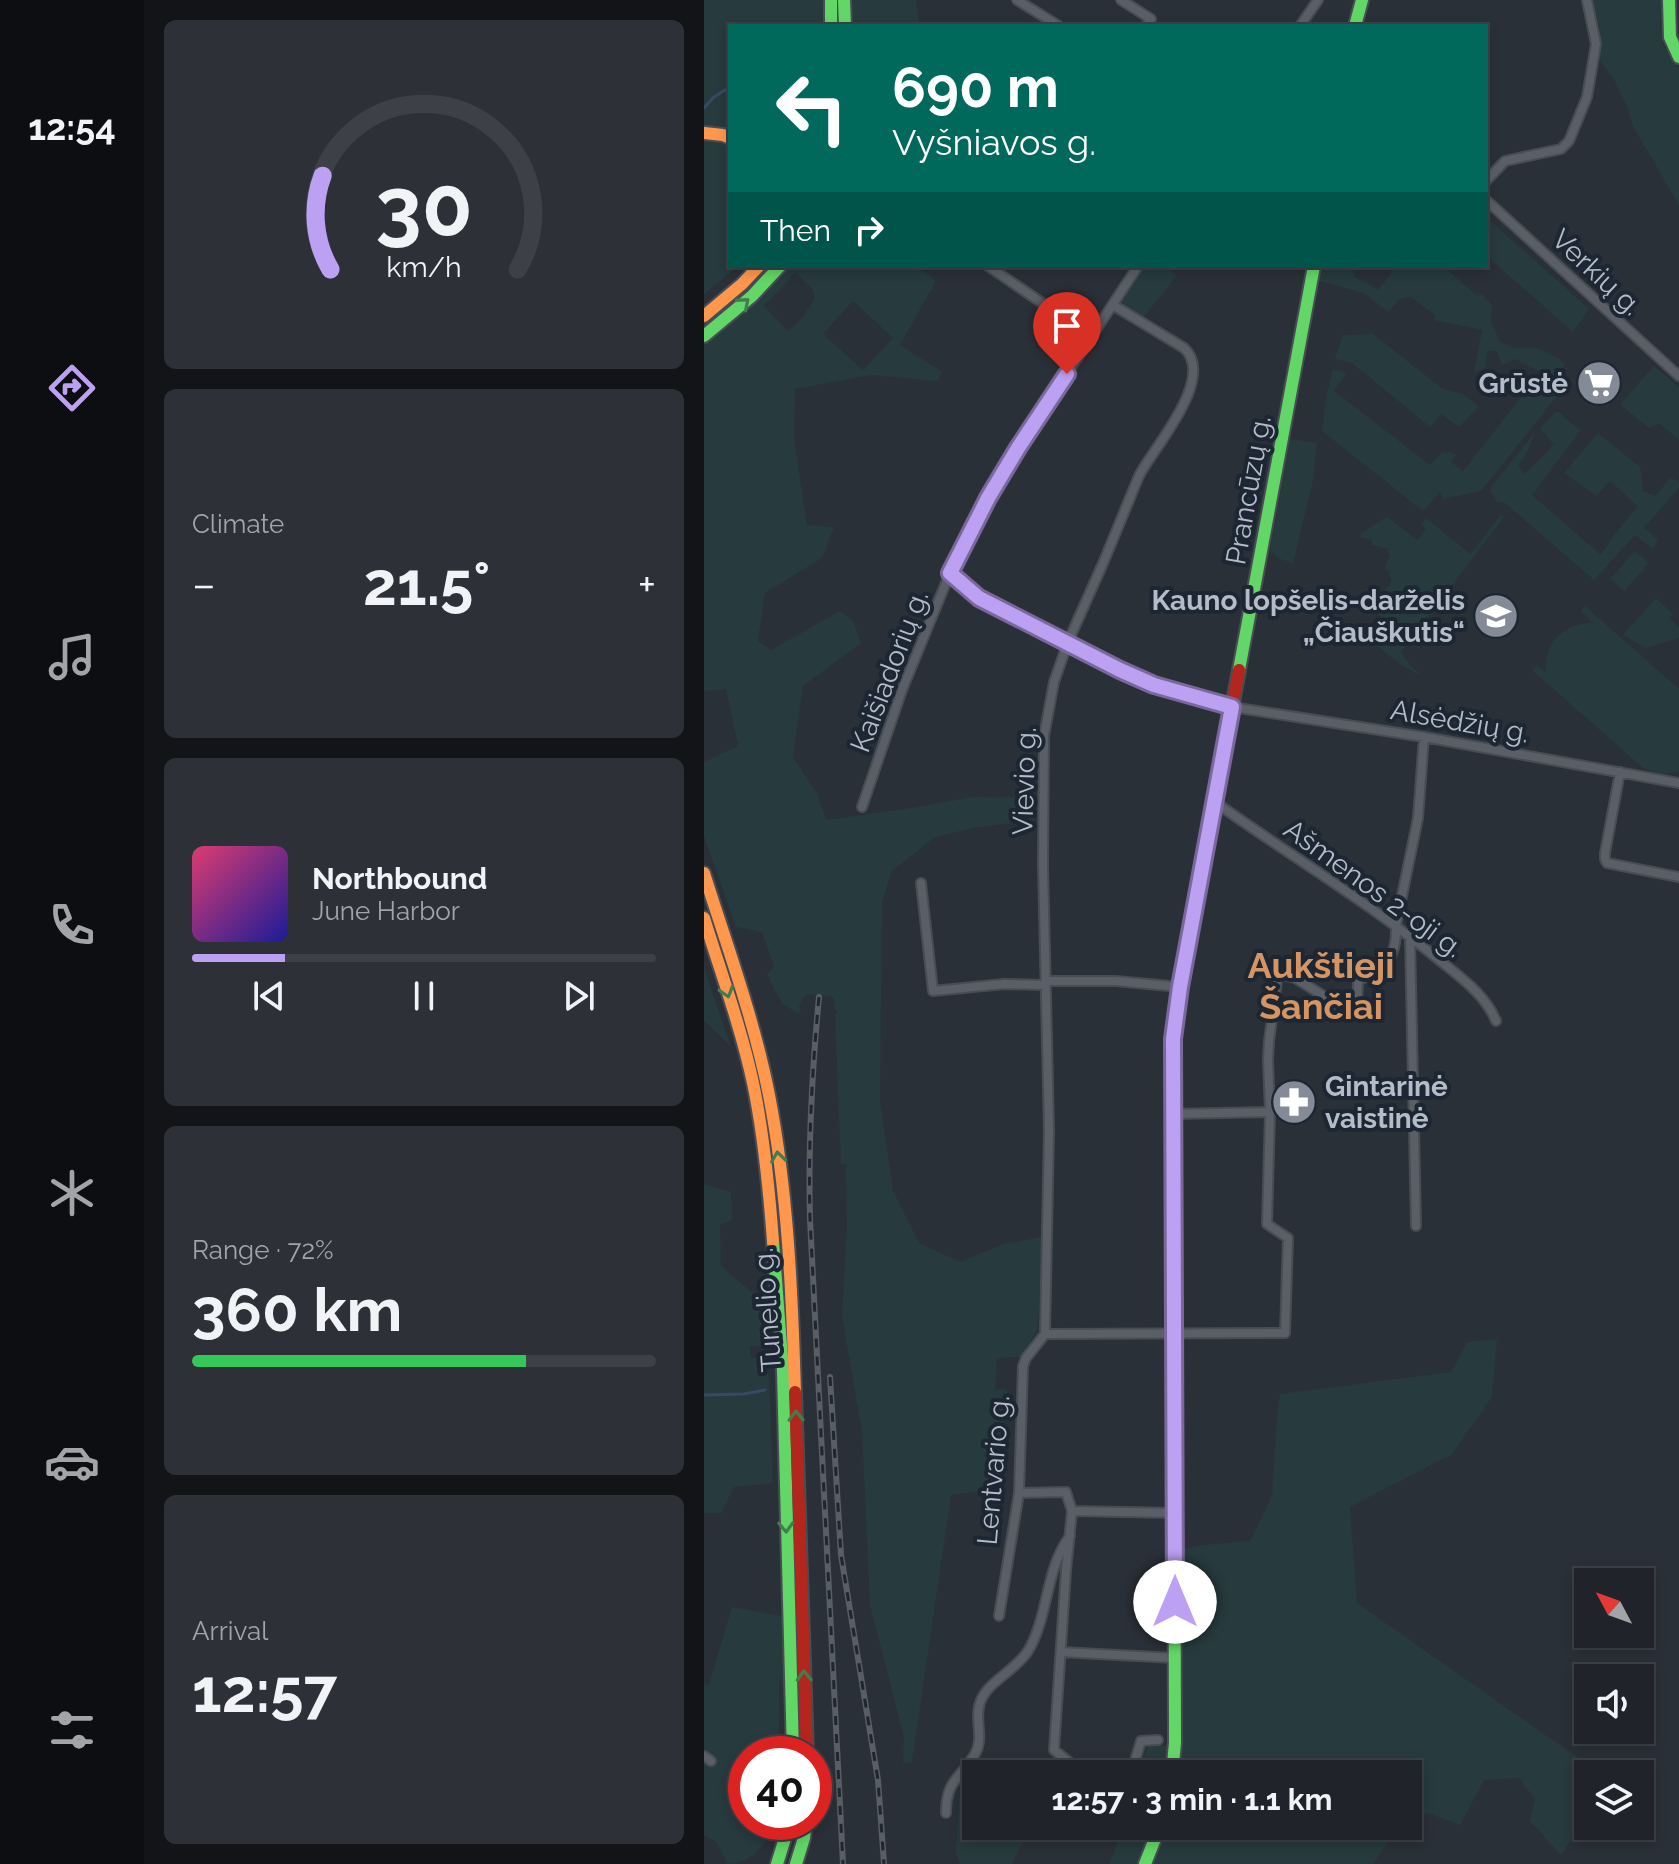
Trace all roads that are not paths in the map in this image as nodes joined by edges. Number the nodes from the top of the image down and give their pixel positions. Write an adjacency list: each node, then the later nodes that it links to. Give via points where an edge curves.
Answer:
1 (831, 0): 10 (main road)
2 (844, 0): 11 (main road)
3 (1017, 0): 12 (street)
4 (1121, 0): 13 (street, via 1151,19)
5 (1318, 0): 14 (street)
6 (1355, 0): 15 (main road)
7 (1362, 0): 15 (main road)
8 (1587, 0): 19 (street, via 1596,44 1587,97 1569,141 1561,149 1505,161)
9 (1669, 0): 16 (main road, via 1668,31)
10 (831, 24)
11 (845, 24)
12 (1056, 24)
13 (1147, 24)
14 (1301, 24)
15 (1355, 24)
16 (1679, 57)
17 (704, 133): 18 (main road)
18 (728, 137)
19 (1488, 179)
20 (1488, 202): 30 (street, Verkių g.)
21 (757, 268): 27 (main road)
22 (778, 268): 28 (main road, one-way to 22)
23 (991, 268): 29 (street)
24 (1137, 268): 26 (street, Kaišiadorių g.)
25 (1314, 268): 33 (main road, Prancūzų g.)
26 (1113, 305): 29 (street, Kaišiadorių g.); 32 (street, Vievio g., via 1184,348 1192,358 1193,378 1169,431 1139,476)
27 (704, 316)
28 (704, 336)
29 (1092, 337): 31 (street, Kaišiadorių g., via 988,498)
30 (1679, 376)
31 (950, 573): 32 (street, Alsėdžių g., via 979,598); 38 (street, Kaišiadorių g.)
32 (1068, 642): 33 (street, Alsėdžių g., via 1154,685); 45 (street, Vievio g., via 1044,736)
33 (1232, 707): 34 (street, Alsėdžių g.); 37 (main road, Prancūzų g.)
34 (1424, 737): 35 (street, Alsėdžių g.); 43 (street, via 1418,818)
35 (1620, 772): 36 (street, Alsėdžių g.); 40 (street, via 1607,863)
36 (1679, 783)
37 (1215, 802): 43 (street, Ašmenos 2-oji g.); 46 (main road, Prancūzų g.)
38 (862, 807)
39 (704, 873): 61 (main road, Tunelio g., one-way to 39, via 794,1340 781,1173 749,1018)
40 (1679, 877)
41 (921, 883): 45 (street, via 933,991)
42 (704, 918): 60 (main road, Tunelio g., one-way to 60, via 744,1047 768,1175 783,1371)
43 (1396, 925): 44 (street, Ašmenos 2-oji g.); 48 (street, via 1397,943 1386,966 1358,981 1357,1005 1340,1006 1295,978 1278,974 1268,1050)
44 (1410, 936): 47 (street, Ašmenos 2-oji g., via 1478,993); 50 (street)
45 (1046, 983): 46 (street, via 1116,981); 52 (street, Vievio g.)
46 (1180, 987): 49 (main road, Prancūzų g., via 1173,1039)
47 (1496, 1021)
48 (1270, 1112): 49 (street); 51 (street, via 1267,1224 1288,1238 1285,1333)
49 (1173, 1114): 51 (main road, Prancūzų g.)
50 (1416, 1226)
51 (1175, 1332): 52 (street); 55 (main road, Prancūzų g.)
52 (1045, 1334): 53 (street, Lentvario g., via 1023,1366)
53 (1019, 1493): 54 (street, via 1066,1492); 57 (street, Lentvario g.)
54 (1072, 1511): 55 (street); 56 (street)
55 (1175, 1513): 59 (main road, Prancūzų g.)
56 (1070, 1536): 58 (street); 66 (street, via 1060,1551 1027,1653 982,1697 980,1741 949,1789)
57 (999, 1616)
58 (1061, 1652): 59 (street); 63 (street, via 1054,1750)
59 (1175, 1658): 65 (main road, Prancūzų g.)
60 (793, 1736)
61 (806, 1736)
62 (1158, 1740): 64 (street, via 1141,1741)
63 (1066, 1760)
64 (1135, 1760)
65 (1173, 1760)
66 (946, 1813)
67 (784, 1840): 70 (main road)
68 (803, 1840): 71 (main road)
69 (1154, 1840): 72 (main road)
70 (777, 1864)
71 (796, 1864)
72 (1145, 1864)

